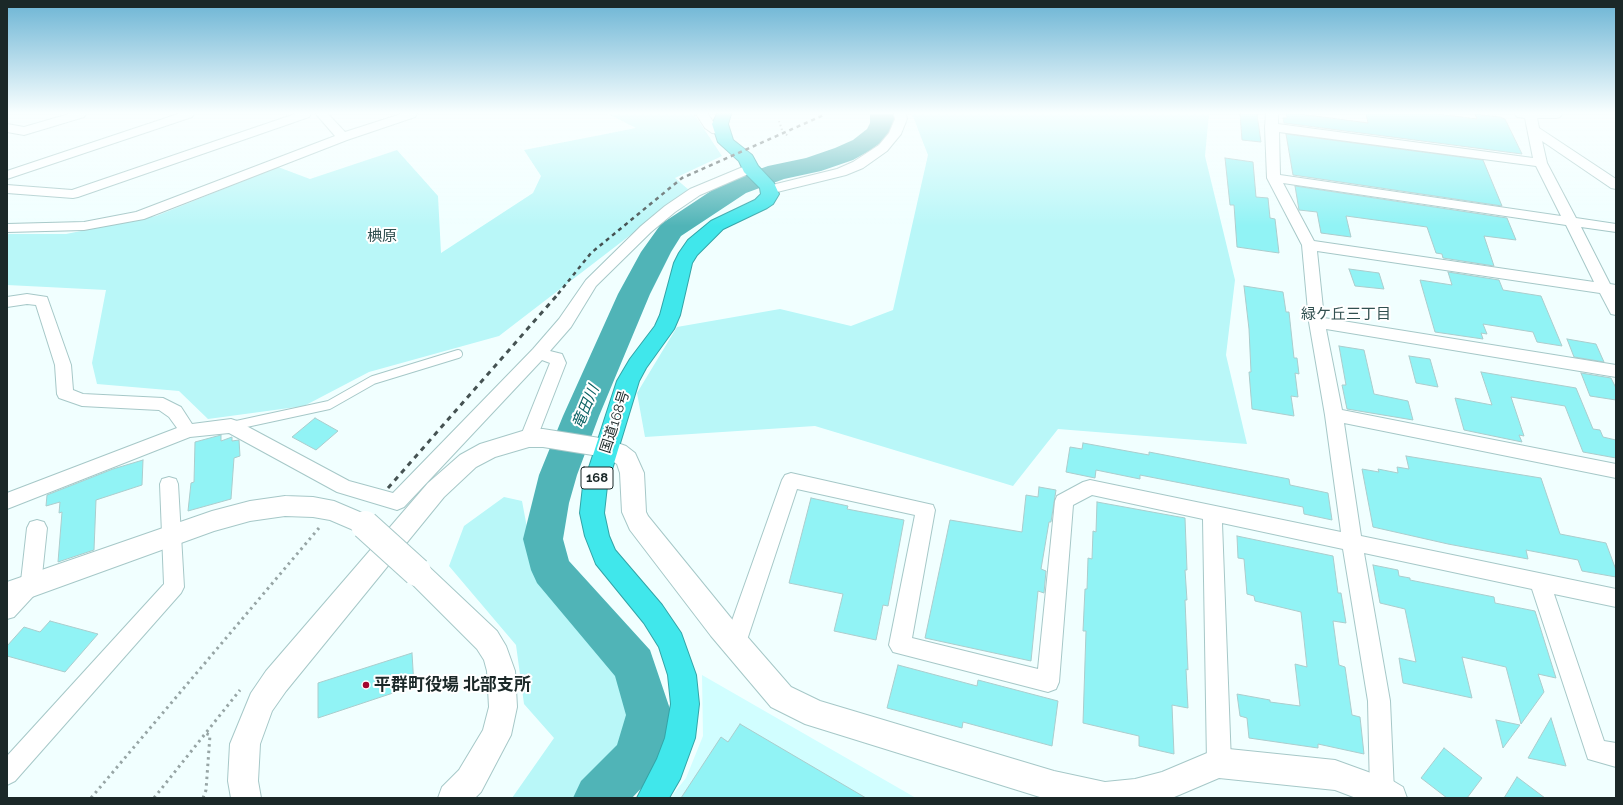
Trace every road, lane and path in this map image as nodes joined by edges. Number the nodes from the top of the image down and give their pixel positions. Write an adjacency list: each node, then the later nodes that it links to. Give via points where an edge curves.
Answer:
1 (77, 152): 11 (street)
2 (196, 152): 15 (street, via 73,194)
3 (305, 152): 17 (street, via 139,216 84,226)
4 (737, 152): 13 (highway, via 746,159)
5 (878, 152): 13 (street, via 858,165 841,172 792,183)
6 (1273, 152): 12 (street)
7 (1456, 152): 10 (street)
8 (1538, 152): 10 (street)
9 (1566, 152): 14 (street)
10 (1541, 163): 16 (street)
11 (7, 175)
12 (1274, 178): 16 (street); 19 (street)
13 (760, 180): 24 (street, via 695,192 670,209 591,283 565,323); 31 (highway, 国道168号 / 168, via 770,194 767,200 717,225 688,253 664,329 637,364)
14 (1616, 185)
15 (7, 190)
16 (1570, 221): 18 (street); 20 (street)
17 (7, 228)
18 (1616, 228)
19 (1309, 245): 20 (street); 23 (street)
20 (1611, 290): 22 (street)
21 (7, 302): 29 (street, via 42,300 63,365 65,394 82,400 164,404 175,412)
22 (1616, 310)
23 (1317, 322): 26 (street); 27 (street)
24 (539, 353): 28 (street, via 396,502 344,487); 30 (street, via 556,358 558,363)
25 (458, 354): 28 (lane, via 372,380 329,405)
26 (1616, 370)
27 (1334, 416): 32 (street); 39 (street)
28 (231, 426): 29 (street)
29 (188, 431): 34 (street)
30 (536, 438): 31 (street); 55 (street, via 488,450 452,475 436,490 276,681 261,703 245,744 243,775)
31 (598, 447): 45 (street, via 618,452 627,459 632,473 634,512 639,523); 57 (highway, 国道168号 / 168, via 592,513 597,536 605,556 653,614 672,642 682,675 685,704 680,738 669,768)
32 (1616, 471)
33 (169, 484): 38 (street)
34 (7, 501)
35 (334, 511): 38 (street, via 285,506 250,511); 52 (path); 56 (street, bridge, via 366,525 487,640 496,655 503,707 496,735 470,781)
36 (1212, 512): 39 (street); 45 (street, via 1090,487 1064,502 1048,682 900,645 926,510 792,480); 49 (street)
37 (37, 528): 41 (street)
38 (172, 535): 41 (street); 50 (street, via 174,587)
39 (1352, 543): 40 (street); 51 (street, via 1379,702)
40 (1540, 582): 43 (street); 48 (street, via 1596,751)
41 (32, 585): 42 (street); 44 (street)
42 (7, 594)
43 (1616, 598)
44 (7, 610)
45 (735, 642): 58 (street, via 781,697 815,714 1054,786)
46 (217, 718): 47 (path)
47 (205, 733): 53 (path); 54 (path, via 210,735 206,790)
48 (1616, 755)
49 (1219, 763): 51 (street, via 1335,775); 58 (street, via 1162,787)
50 (7, 773)
51 (1387, 795)
52 (91, 798)
53 (154, 798)
54 (203, 798)
55 (246, 798)
56 (453, 798)
57 (652, 798)
58 (1105, 798)

